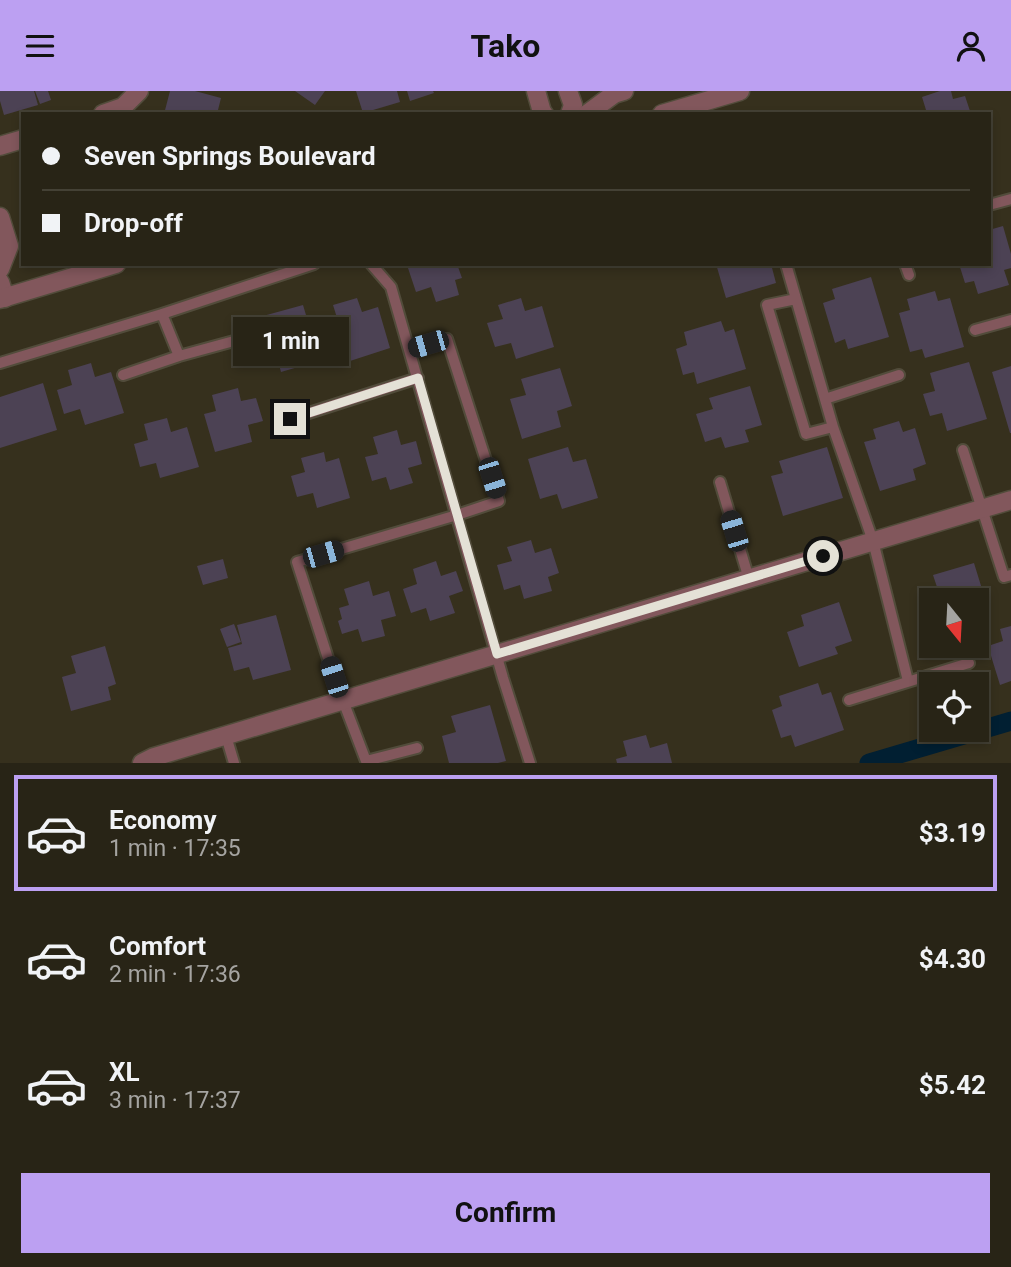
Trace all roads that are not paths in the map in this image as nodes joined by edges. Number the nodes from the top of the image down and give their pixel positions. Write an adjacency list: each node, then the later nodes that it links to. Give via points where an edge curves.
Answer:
1 (139, 91): 6 (street, via 123,107)
2 (536, 91): 7 (street)
3 (568, 91): 8 (street)
4 (624, 91): 9 (street)
5 (740, 91): 10 (street)
6 (109, 112)
7 (542, 112)
8 (571, 112)
9 (590, 112)
10 (669, 112)
11 (21, 140): 12 (street)
12 (0, 146)
13 (1011, 198): 14 (lane)
14 (991, 204)
15 (0, 217): 20 (street, via 9,246)
16 (108, 266): 21 (street)
17 (308, 266): 23 (lane)
18 (373, 266): 27 (lane, via 391,287)
19 (789, 266): 22 (lane)
20 (0, 269)
21 (2, 293)
22 (796, 299): 33 (lane); 35 (lane, via 767,305 806,434)
23 (162, 314): 28 (lane); 29 (lane)
24 (1011, 320): 25 (lane)
25 (975, 330)
26 (234, 341): 28 (lane)
27 (409, 349): 32 (lane); 40 (lane, via 447,339 499,501)
28 (179, 356): 30 (lane)
29 (0, 363)
30 (123, 375)
31 (899, 375): 33 (lane)
32 (418, 378): 34 (lane); 40 (lane)
33 (825, 399): 35 (lane)
34 (290, 419)
35 (833, 427): 41 (lane)
36 (962, 450): 39 (lane)
37 (720, 482): 43 (lane)
38 (1011, 500): 39 (street)
39 (981, 509): 41 (street); 42 (lane, via 1004,577)
40 (457, 515): 44 (lane); 47 (lane, via 297,562)
41 (873, 541): 43 (street); 46 (lane)
42 (1011, 575)
43 (749, 579): 44 (street)
44 (497, 654): 47 (street); 53 (lane)
45 (969, 663): 46 (lane)
46 (908, 681): 48 (lane)
47 (344, 700): 49 (street); 50 (lane, via 366,761)
48 (849, 700)
49 (226, 736): 51 (street); 52 (lane)
50 (417, 748)
51 (142, 763)
52 (234, 763)
53 (530, 763)

